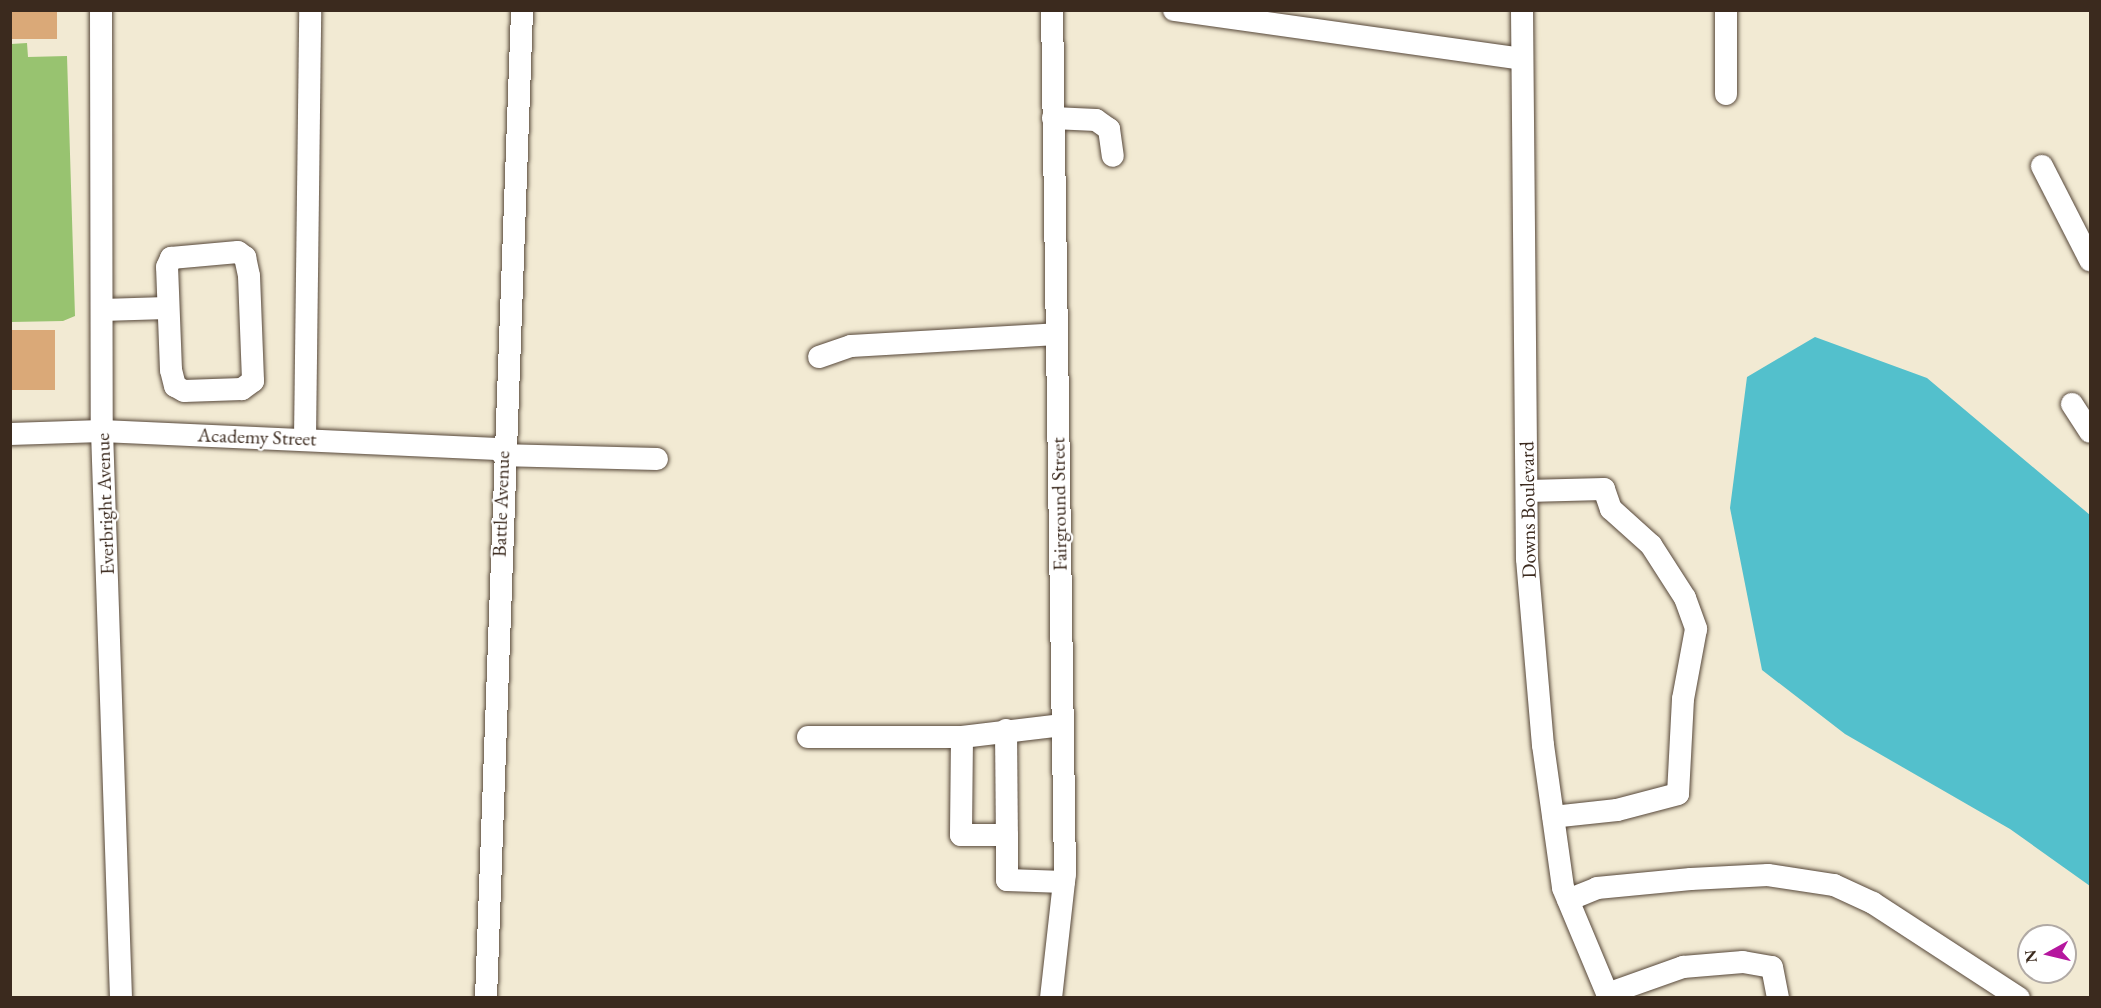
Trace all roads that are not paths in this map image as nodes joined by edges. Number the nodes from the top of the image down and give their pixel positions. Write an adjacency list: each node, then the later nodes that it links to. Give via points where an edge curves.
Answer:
1 (101, 10): 15 (street, Everbright Avenue)
2 (310, 10): 22 (street)
3 (522, 10): 23 (street, Battle Avenue)
4 (1052, 10): 10 (street, Fairground Street)
5 (1174, 10): 8 (street)
6 (1522, 10): 8 (street, Downs Boulevard)
7 (1726, 10): 9 (street)
8 (1522, 58): 25 (street, Downs Boulevard)
9 (1726, 94)
10 (1053, 118): 11 (street, via 1096,120 1103,124 1109,129); 16 (street, Fairground Street)
11 (1113, 156)
12 (2042, 165): 13 (street)
13 (2091, 260)
14 (168, 308): 14 (street, via 167,267 171,258 238,252 245,257 254,381 250,387 184,391 175,386); 15 (street)
15 (102, 310): 19 (street, Everbright Avenue)
16 (1057, 334): 17 (street, via 851,346); 26 (street, Fairground Street)
17 (819, 357)
18 (2072, 404): 20 (street)
19 (102, 431): 21 (street, Academy Street); 22 (street, Academy Street); 35 (street, Everbright Avenue)
20 (2091, 432)
21 (10, 434)
22 (305, 439): 23 (street, Academy Street)
23 (503, 452): 24 (street, Academy Street); 36 (street, Battle Avenue)
24 (657, 459)
25 (1527, 492): 30 (street, Downs Boulevard, via 1527,559); 30 (street, via 1605,489 1611,509 1651,545 1685,598 1696,629 1683,699 1678,794 1617,810)
26 (1062, 725): 27 (street); 32 (street, Fairground Street)
27 (1006, 730): 29 (street); 31 (street)
28 (808, 737): 29 (street)
29 (962, 737): 31 (street, via 961,835)
30 (1553, 817): 33 (street, Downs Boulevard)
31 (1007, 835): 32 (street, via 1007,880)
32 (1064, 882): 37 (street, Fairground Street)
33 (1568, 900): 34 (street, Downs Boulevard); 39 (street, via 1597,888 1691,879 1768,875 1834,885 1873,903)
34 (1608, 996): 38 (street, via 1683,967 1743,962 1772,967)
35 (121, 998)
36 (486, 998)
37 (1052, 998)
38 (1778, 998)
39 (2019, 998)

